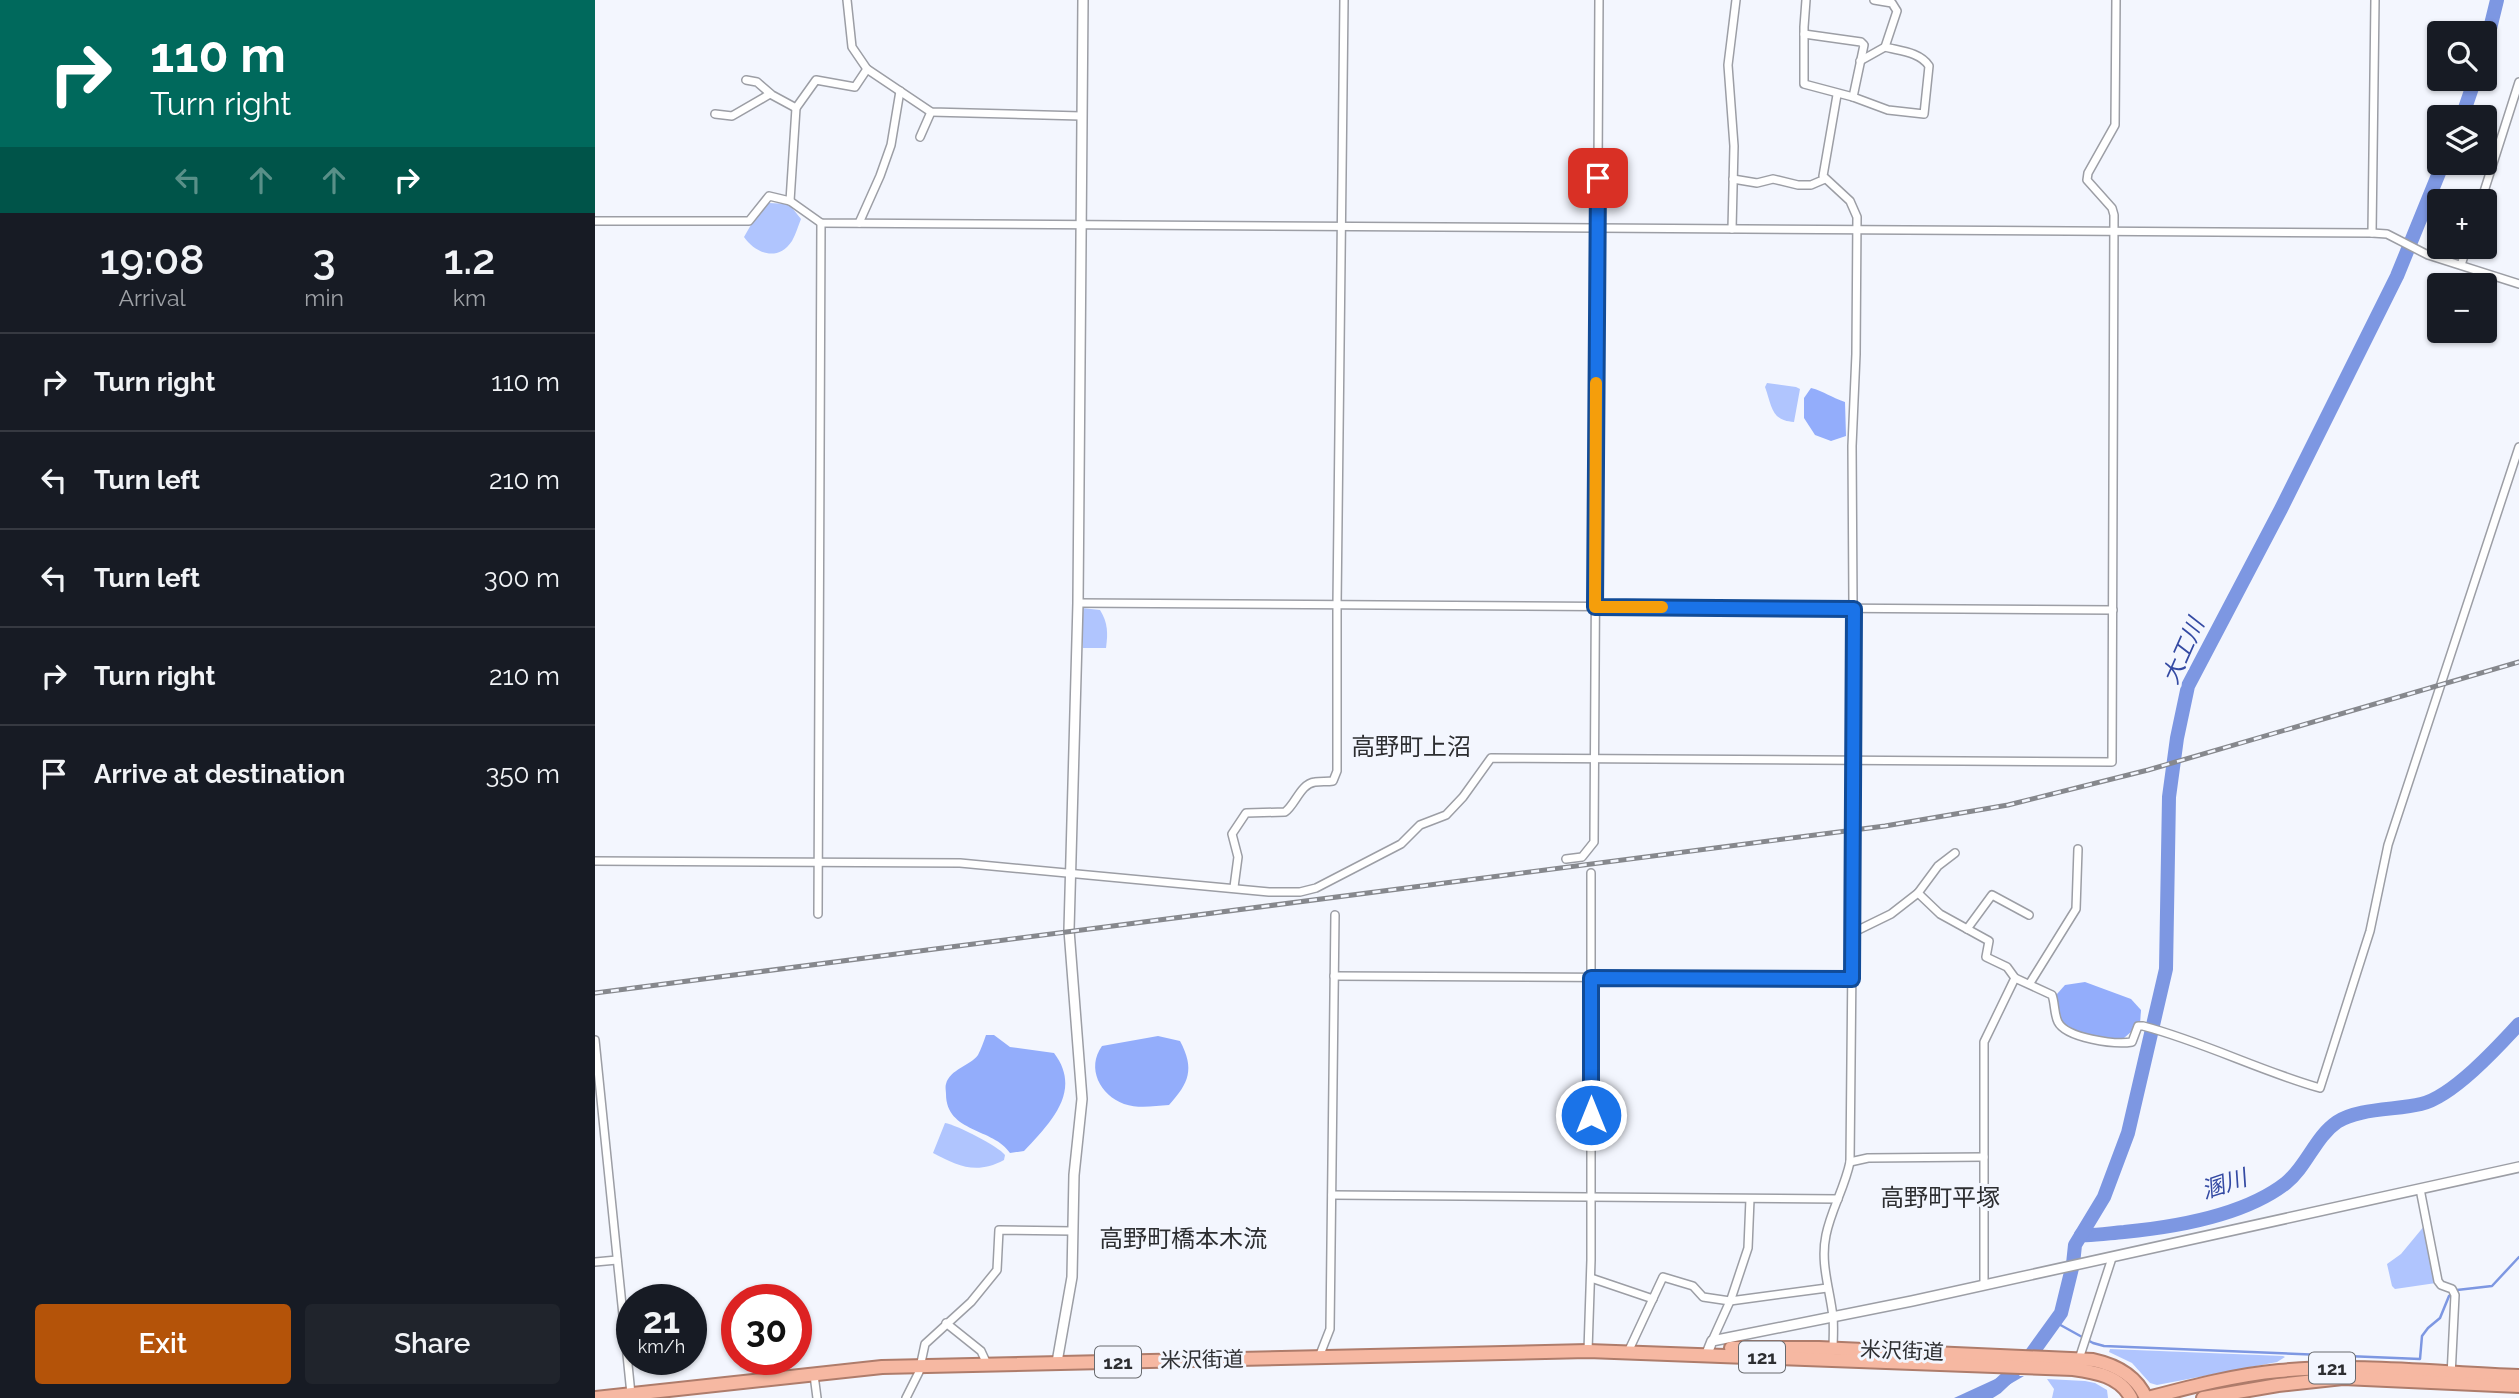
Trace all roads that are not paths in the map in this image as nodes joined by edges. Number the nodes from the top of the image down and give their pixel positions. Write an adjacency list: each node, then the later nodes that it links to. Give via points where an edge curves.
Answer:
1 (847, 0): 13 (street, via 852,47)
2 (1083, 0): 23 (street)
3 (1344, 0): 33 (street)
4 (1599, 0): 34 (street)
5 (1736, 0): 25 (street, via 1728,65)
6 (1806, 0): 10 (street)
7 (1874, 0): 11 (street, via 1892,3 1897,11)
8 (2116, 0): 37 (street, via 2115,125 2087,180 2112,208)
9 (2375, 0): 38 (street)
10 (1804, 34): 12 (street, via 1861,42); 18 (street, via 1804,84)
11 (1885, 47): 12 (street); 19 (street, via 1926,61 1926,112 1888,110)
12 (1860, 61): 19 (street)
13 (867, 69): 16 (street); 20 (street, via 855,87 817,80)
14 (745, 80): 17 (street, via 757,82)
15 (2519, 82): 27 (street)
16 (900, 91): 21 (street); 31 (street, via 891,145)
17 (770, 93): 20 (street); 22 (street, via 731,116)
18 (1837, 94): 19 (street); 26 (street)
19 (1853, 97)
20 (796, 108): 28 (street)
21 (931, 112): 23 (street); 24 (street)
22 (715, 114)
23 (1081, 116): 32 (street)
24 (920, 137)
25 (1733, 179): 26 (street, via 1811,185); 35 (street)
26 (1825, 179): 36 (street, via 1850,201 1857,216)
27 (2485, 189)
28 (790, 201): 29 (street, via 769,196 749,221); 30 (street)
29 (595, 221)
30 (821, 223): 31 (street); 54 (street)
31 (859, 223): 32 (street)
32 (1080, 225): 33 (street); 43 (street)
33 (1341, 225): 34 (street); 44 (street)
34 (1597, 229): 35 (street); 45 (street)
35 (1732, 229): 36 (street)
36 (1856, 230): 37 (street); 46 (street)
37 (2113, 231): 38 (street); 47 (street)
38 (2372, 233): 40 (street, via 2387,234)
39 (2463, 259): 40 (street)
40 (2461, 265): 41 (street)
41 (2519, 284)
42 (2519, 447): 68 (street, via 2388,845 2370,931 2320,1088 2143,1026 2138,1026 2131,1042 2121,1044 2072,1033 2057,1021 2052,995)
43 (1078, 603): 44 (street); 55 (street)
44 (1337, 605): 45 (street); 57 (street, via 1337,771 1333,781 1304,787 1285,812 1246,814 1232,834 1238,858)
45 (1595, 607): 46 (street); 48 (street)
46 (1854, 609): 47 (street); 49 (street)
47 (2113, 610): 49 (street, via 2112,762)
48 (1593, 759): 49 (street); 52 (street, via 1594,842 1582,857); 57 (street, via 1491,758 1446,815 1420,825 1401,844 1349,872 1300,892)
49 (1854, 761): 63 (street)
50 (2078, 849): 68 (street, via 2076,909)
51 (1955, 853): 58 (street, via 1938,866)
52 (1566, 859)
53 (595, 861): 54 (street)
54 (818, 863): 55 (street, via 960,863); 59 (street)
55 (1071, 873): 57 (street); 80 (street, via 1069,930 1082,1099)
56 (1591, 873): 65 (street)
57 (1234, 887)
58 (1918, 893): 62 (street, via 1940,915); 63 (street, via 1891,914)
59 (818, 914)
60 (1335, 915): 64 (street)
61 (2029, 915): 62 (street, via 1992,895)
62 (1967, 929): 66 (street, via 1989,941 1986,957 2007,967)
63 (1852, 933): 67 (street)
64 (1334, 976): 65 (street); 76 (street)
65 (1591, 978): 67 (street); 77 (street)
66 (2015, 978): 68 (street); 72 (street, via 1984,1042)
67 (1852, 979): 73 (street)
68 (2030, 983)
69 (595, 1040): 70 (street)
70 (604, 1131): 71 (street); 82 (street)
71 (595, 1132)
72 (1984, 1157): 73 (street); 85 (street)
73 (1850, 1162): 79 (street)
74 (2519, 1167): 75 (street)
75 (2420, 1189): 81 (street); 102 (street, via 2438,1281 2455,1295)
76 (1332, 1195): 77 (street); 95 (street, via 1330,1329)
77 (1591, 1198): 78 (street); 84 (street)
78 (1751, 1199): 79 (street); 88 (street, via 1748,1248)
79 (1838, 1199): 86 (street, via 1826,1234)
80 (1073, 1231): 90 (street, via 999,1230 997,1270); 96 (street, via 1072,1277)
81 (2112, 1258): 85 (street); 97 (street)
82 (617, 1260): 83 (street); 104 (street)
83 (595, 1262)
84 (1591, 1278): 87 (street); 92 (street)
85 (1984, 1285): 89 (street)
86 (1827, 1288): 88 (street); 89 (street)
87 (1653, 1299): 88 (street, via 1663,1277 1693,1286 1703,1297); 93 (street)
88 (1730, 1301): 91 (street)
89 (1833, 1317): 91 (street); 94 (street)
90 (946, 1324): 98 (street, via 981,1351); 99 (street, via 925,1344)
91 (1709, 1349): 93 (highway, 米沢街道 / 121); 94 (highway, 米沢街道 / 121)
92 (1588, 1351): 93 (highway, 米沢街道 / 121); 95 (highway, 米沢街道 / 121)
93 (1628, 1353)
94 (1833, 1354): 97 (highway, 米沢街道 / 121)
95 (1319, 1358): 96 (highway, 米沢街道 / 121)
96 (1057, 1362): 98 (highway, 米沢街道 / 121)
97 (2076, 1362): 108 (highway, 米沢街道 / 121, via 2120,1383); 109 (highway, 米沢街道 / 121, via 2093,1360 2115,1366 2136,1381)
98 (987, 1364): 99 (highway, 米沢街道 / 121)
99 (920, 1366): 100 (highway, 米沢街道 / 121); 107 (street)
100 (814, 1375): 104 (highway, 米沢街道 / 121); 106 (street)
101 (2519, 1376): 102 (highway, 米沢街道 / 121)
102 (2451, 1379): 103 (highway, 米沢街道 / 121); 109 (highway, 米沢街道 / 121, via 2343,1368 2277,1371); 110 (highway, 米沢街道 / 121, via 2343,1378)
103 (2519, 1386)
104 (631, 1394): 105 (highway, 米沢街道 / 121)
105 (595, 1398)
106 (817, 1398)
107 (906, 1398)
108 (2131, 1398)
109 (2147, 1398)
110 (2203, 1398)

